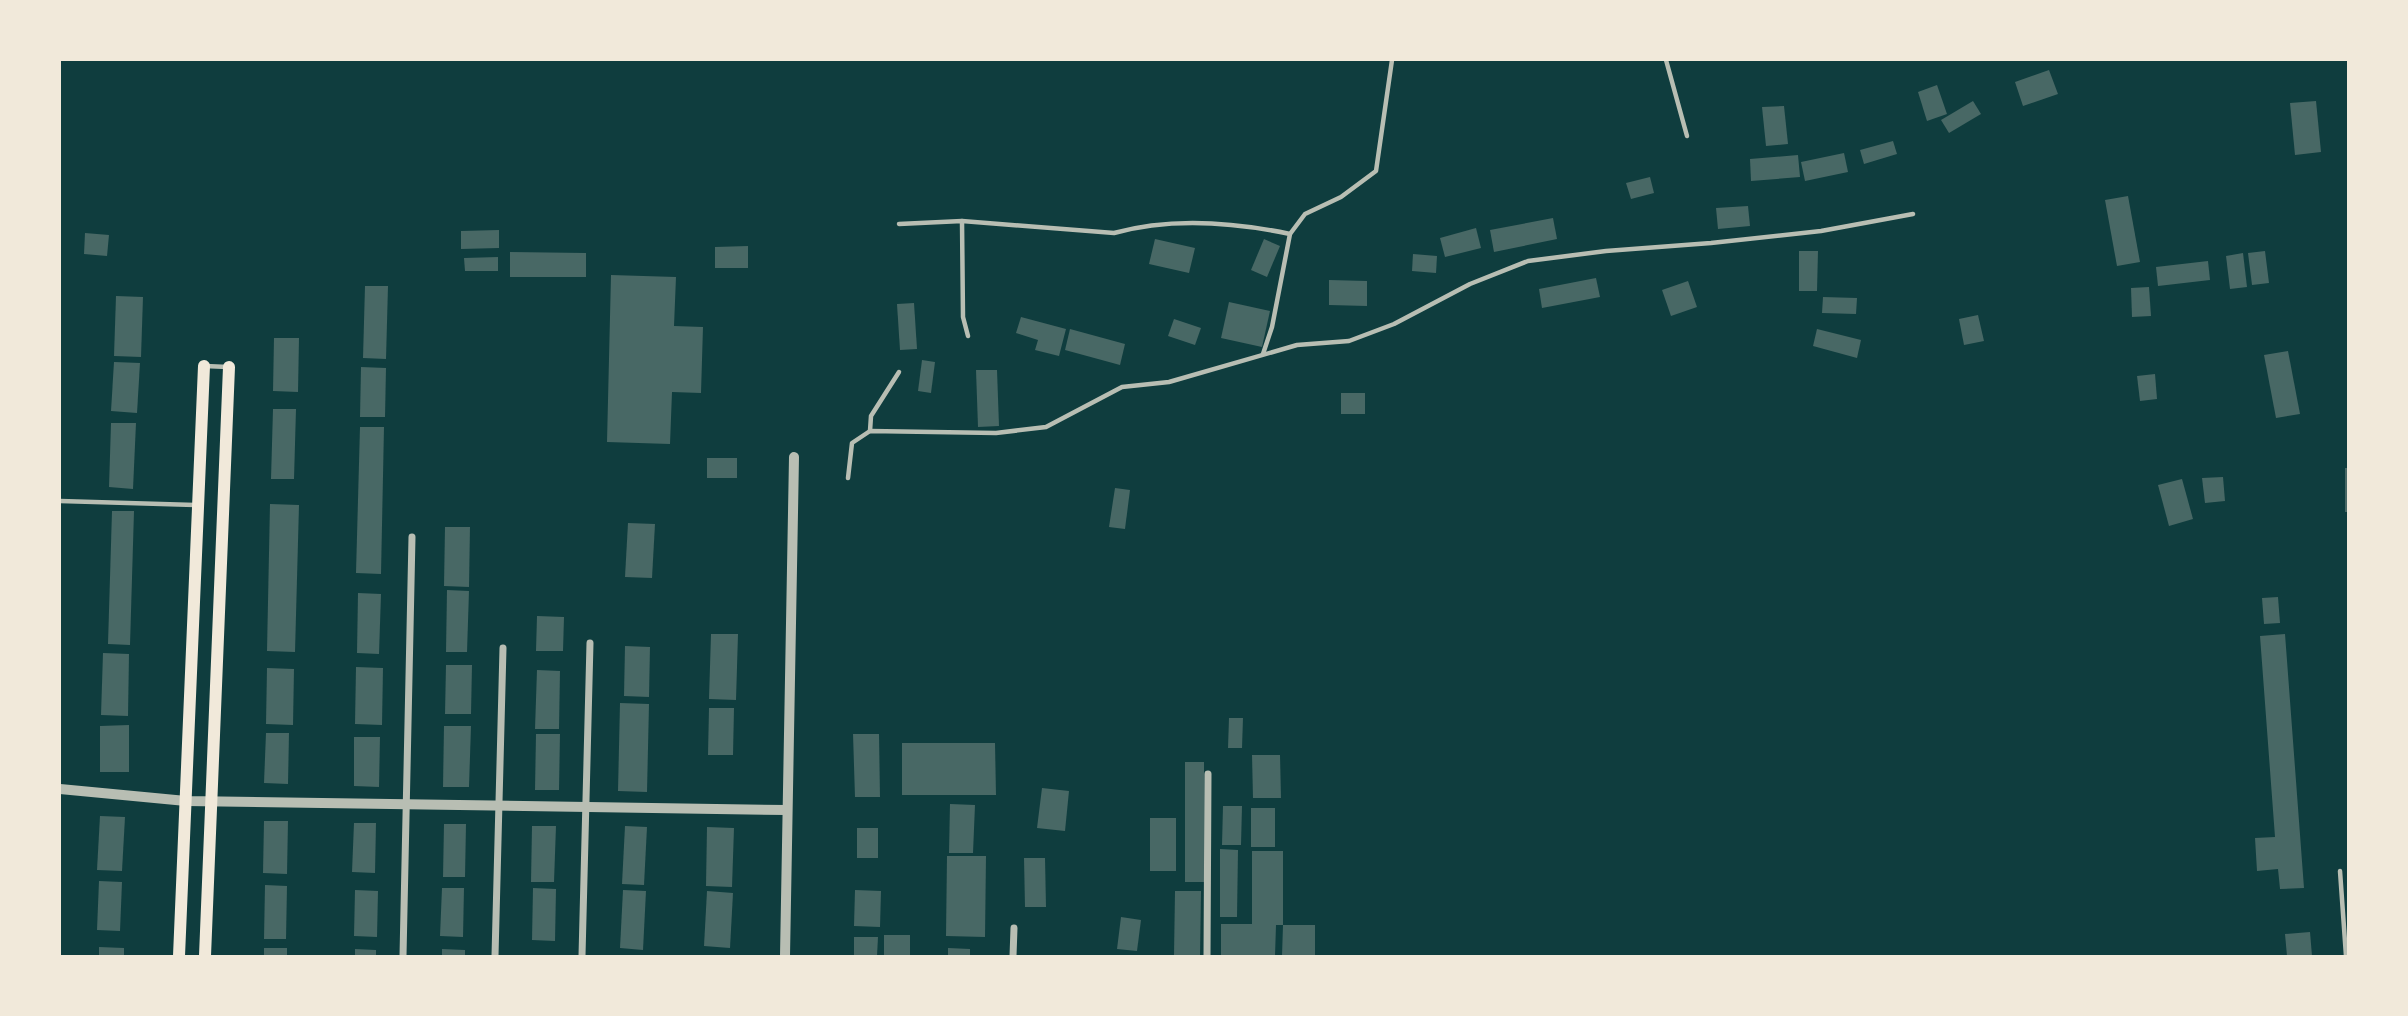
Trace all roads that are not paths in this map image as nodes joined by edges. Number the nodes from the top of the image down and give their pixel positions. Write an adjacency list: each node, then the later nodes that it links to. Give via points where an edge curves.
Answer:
1 (1392, 60): 7 (lane, via 1376,171 1341,197 1305,214)
2 (1666, 60): 3 (lane)
3 (1687, 136)
4 (1913, 214): 9 (lane, via 1821,231 1528,261 1349,341 1297,345)
5 (962, 221): 6 (lane); 7 (lane, via 1114,233 1165,225 1248,225); 8 (lane, via 963,317)
6 (898, 224)
7 (1290, 233): 9 (lane)
8 (968, 336)
9 (1263, 355): 13 (lane, via 1169,382 1122,387 1046,427 996,433)
10 (204, 366): 11 (lane); 17 (main road)
11 (229, 367): 24 (main road)
12 (899, 372): 13 (lane, via 871,416)
13 (870, 430): 15 (lane, via 852,443)
14 (794, 457): 28 (street)
15 (848, 478)
16 (60, 500): 17 (lane)
17 (198, 505): 23 (main road)
18 (412, 537): 25 (street)
19 (590, 643): 27 (street)
20 (503, 648): 26 (street)
21 (1208, 774): 38 (street)
22 (60, 789): 23 (street)
23 (186, 801): 24 (street); 31 (main road)
24 (211, 802): 25 (street); 32 (main road)
25 (407, 806): 26 (street); 33 (street)
26 (499, 807): 27 (street); 34 (street)
27 (586, 808): 28 (street); 35 (street)
28 (787, 810): 36 (street)
29 (2340, 871): 39 (lane)
30 (1014, 928): 37 (street)
31 (179, 957)
32 (205, 957)
33 (403, 957)
34 (495, 957)
35 (582, 957)
36 (785, 957)
37 (1013, 957)
38 (1207, 957)
39 (2346, 957)

